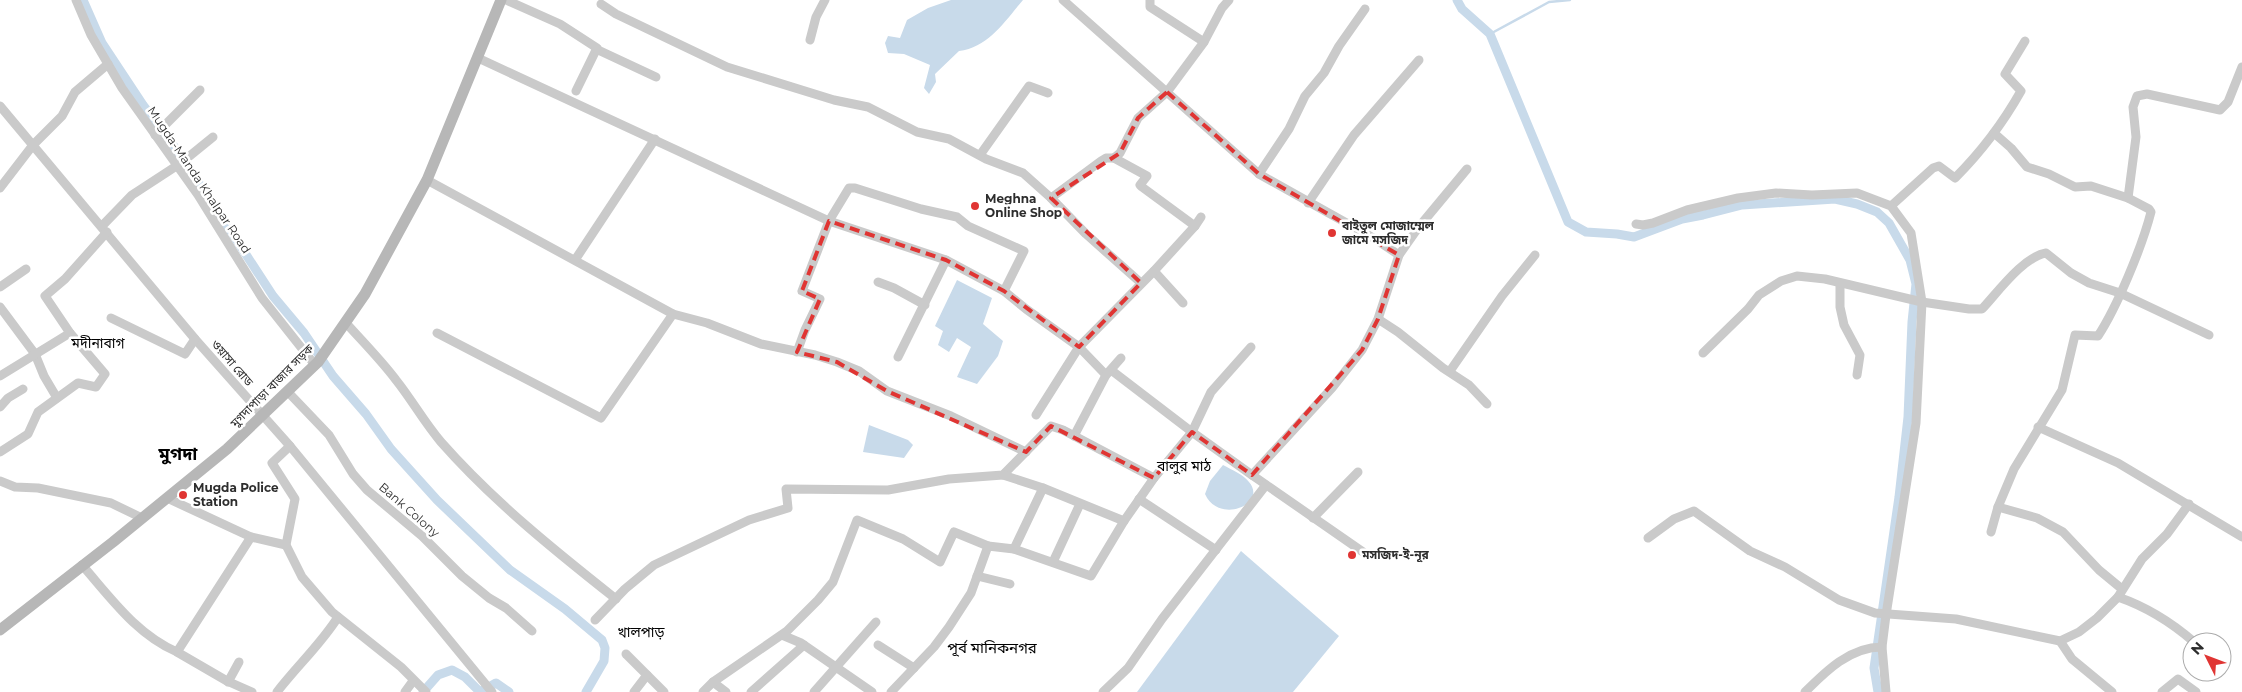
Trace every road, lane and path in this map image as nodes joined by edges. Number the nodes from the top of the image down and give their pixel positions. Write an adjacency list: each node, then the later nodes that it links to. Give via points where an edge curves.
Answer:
1 (76, 0): 16 (street, Mugda-Manda Khalpar Road)
2 (501, 0): 14 (street, মুগদাপাড়া বাজার সড়ক)
3 (506, 0): 13 (street, via 560,24)
4 (825, 0): 10 (street)
5 (1063, 0): 21 (street)
6 (1150, 0): 12 (street, via 1150,7)
7 (1229, 0): 12 (street)
8 (601, 4): 29 (street, via 727,67 834,100 868,107 917,132 949,139)
9 (1365, 9): 33 (street, via 1324,73 1305,96 1289,130)
10 (810, 40)
11 (2025, 41): 25 (street, via 2005,74 2021,91)
12 (1204, 42): 21 (street)
13 (596, 49): 18 (street); 20 (street)
14 (478, 58): 27 (street); 34 (street, মুগদাপাড়া বাজার সড়ক)
15 (1419, 60): 38 (street, via 1354,135)
16 (108, 64): 24 (street, Mugda-Manda Khalpar Road, via 122,88); 28 (street, via 75,92 62,116)
17 (2242, 67): 37 (street, via 2228,102 2220,110 2147,94 2137,96 2133,107 2136,137)
18 (656, 77)
19 (200, 90): 24 (street)
20 (576, 91)
21 (1167, 92): 30 (street, via 1138,118 1120,153); 33 (street)
22 (1048, 93): 29 (street, via 1029,86)
23 (0, 106): 28 (street, ওয়াসা রোড)
24 (159, 131): 31 (street, Mugda-Manda Khalpar Road)
25 (1994, 133): 37 (street, via 2027,167 2075,187 2091,186); 39 (street, via 1980,153 1955,178 1938,166 1933,168)
26 (213, 137): 31 (street)
27 (655, 140): 41 (street); 47 (street)
28 (33, 145): 35 (street); 44 (street, ওয়াসা রোড)
29 (980, 155): 36 (street, via 1023,173)
30 (1114, 158): 36 (street, via 1101,161); 43 (street, via 1147,176 1140,185)
31 (182, 163): 44 (street, via 132,194); 76 (street, Mugda-Manda Khalpar Road, via 262,298)
32 (1467, 169): 45 (street)
33 (1260, 174): 38 (street)
34 (427, 180): 47 (street); 64 (street, মুগদাপাড়া বাজার সড়ক)
35 (0, 188)
36 (1051, 198): 52 (street)
37 (2128, 198): 56 (street, via 2151,212)
38 (1308, 203): 45 (street)
39 (1891, 206): 42 (street, via 1857,193 1776,193 1713,203 1643,226); 57 (street, via 1911,233)
40 (1201, 217): 43 (street)
41 (830, 221): 48 (street); 55 (street, via 849,188 957,217 968,226 1024,251); 71 (street, via 802,291 820,299)
42 (1636, 224)
43 (1195, 226): 50 (street)
44 (104, 229): 65 (street, via 72,273 45,296); 68 (street, ওয়াসা রোড)
45 (1399, 255): 63 (street)
46 (1535, 255): 77 (street, via 1502,296)
47 (575, 260): 61 (street)
48 (946, 260): 55 (street); 59 (street)
49 (26, 269): 54 (street)
50 (1154, 271): 52 (street); 58 (street)
51 (878, 282): 59 (street)
52 (1141, 283): 69 (street)
53 (1840, 284): 57 (street); 72 (street, via 1804,276 1781,281 1759,295); 79 (street, via 1844,325 1860,355)
54 (0, 287)
55 (1004, 291): 69 (street)
56 (2120, 293): 57 (street, via 2089,283 2046,253 2015,273 1982,309); 67 (street); 88 (street, via 2098,336 2074,336 2062,390)
57 (1920, 302): 124 (street, via 1916,422)
58 (1183, 303)
59 (925, 305): 74 (street)
60 (0, 307): 73 (street)
61 (673, 314): 66 (street, via 601,418); 71 (street, via 761,344)
62 (111, 318): 68 (street, via 185,354)
63 (1378, 319): 77 (street); 96 (street, via 1362,350 1332,388)
64 (346, 323): 76 (street, মুগদাপাড়া বাজার সড়ক); 123 (street, via 396,380 440,440 484,488 552,549)
65 (70, 333): 73 (street); 83 (street, via 105,374 96,387 78,383)
66 (437, 333)
67 (2209, 335)
68 (195, 339): 87 (street, ওয়াসা রোড)
69 (1079, 347): 78 (street); 86 (street)
70 (1251, 347): 89 (street, via 1211,392)
71 (797, 352): 93 (street, via 859,371 887,391 951,416)
72 (1703, 353)
73 (35, 354): 80 (street); 83 (street)
74 (898, 357)
75 (1121, 358): 78 (street)
76 (317, 364): 82 (street, মুগদাপাড়া বাজার সড়ক)
77 (1450, 372): 84 (street, via 1469,384)
78 (1108, 373): 89 (street); 90 (street)
79 (1857, 375)
80 (0, 376)
81 (23, 389): 85 (street)
82 (287, 391): 87 (street, মুগদাপাড়া বাজার সড়ক); 129 (street, Bank Colony, via 329,435 367,490 422,536 462,576)
83 (58, 398): 92 (street, via 38,412 28,434)
84 (1487, 404)
85 (0, 407)
86 (1036, 415)
87 (262, 416): 91 (street, ওয়াসা রোড); 101 (street, মুগদাপাড়া বাজার সড়ক)
88 (2038, 427): 104 (street, via 2118,463); 105 (street, via 2014,469)
89 (1192, 432): 96 (street); 97 (street)
90 (1074, 436): 93 (street, via 1051,426); 97 (street)
91 (290, 446): 113 (street, via 272,463 295,499); 149 (street, ওয়াসা রোড)
92 (0, 452)
93 (1026, 452): 95 (street)
94 (1358, 472): 107 (street)
95 (1003, 475): 100 (street); 123 (street, via 949,479 888,490 786,489 788,508 749,520 654,565)
96 (1252, 475): 99 (street)
97 (1154, 478): 102 (street)
98 (0, 481): 106 (street, via 14,487 38,488 111,503)
99 (1266, 485): 107 (street); 116 (street)
100 (1043, 488): 103 (street); 115 (street)
101 (167, 498): 106 (street, মুগদাপাড়া বাজার সড়ক); 111 (street)
102 (1139, 499): 108 (street); 116 (street)
103 (1080, 504): 108 (street); 118 (street)
104 (2189, 504): 110 (street); 122 (street, via 2167,534 2142,559)
105 (1998, 507): 109 (street); 122 (street, via 2037,518 2064,532)
106 (142, 518): 119 (street, মুগদাপাড়া বাজার সড়ক)
107 (1313, 518): 117 (street)
108 (1124, 521): 118 (street, via 1091,576)
109 (1991, 532)
110 (2242, 537)
111 (252, 538): 113 (street); 136 (street)
112 (1648, 538): 124 (street, via 1674,519 1699,512 1750,551 1785,567 1839,600)
113 (286, 545): 125 (street, via 302,577)
114 (988, 546): 115 (street); 120 (street); 131 (street, via 954,532 940,562 903,539 858,520 833,582)
115 (1014, 549): 118 (street)
116 (1216, 550): 158 (street, via 1128,668)
117 (1363, 552)
118 (1053, 562)
119 (82, 565): 128 (street, মুগদাপাড়া বাজার সড়ক); 136 (street, via 128,619 153,639)
120 (977, 576): 121 (street); 140 (street, via 972,593 949,627)
121 (1010, 584)
122 (2120, 593): 130 (street); 132 (street, via 2097,618)
123 (616, 599): 126 (street)
124 (1881, 614): 132 (street, via 1956,619); 135 (street)
125 (338, 617): 143 (street); 146 (street, via 328,634)
126 (595, 620)
127 (876, 622): 139 (street)
128 (0, 630)
129 (532, 631)
130 (2183, 632)
131 (782, 634): 134 (street); 144 (street)
132 (2060, 641): 161 (street, via 2072,659)
133 (878, 645): 140 (street)
134 (804, 646): 139 (street); 154 (street)
135 (1877, 647): 159 (street, via 1854,653 1826,670); 160 (street)
136 (177, 652): 142 (street)
137 (626, 654): 141 (street)
138 (239, 662): 142 (street)
139 (836, 668): 155 (street); 156 (street)
140 (914, 668): 157 (street)
141 (647, 675): 150 (street); 151 (street)
142 (228, 682): 145 (street)
143 (415, 682): 147 (street); 148 (street)
144 (713, 682): 152 (street); 153 (street)
145 (252, 692)
146 (278, 692)
147 (405, 692)
148 (426, 692)
149 (492, 692)
150 (634, 692)
151 (664, 692)
152 (703, 692)
153 (726, 692)
154 (751, 692)
155 (814, 692)
156 (872, 692)
157 (891, 692)
158 (1103, 692)
159 (1804, 692)
160 (1886, 692)
161 (2112, 692)
162 (2162, 692): 163 (street, via 2178,679)
163 (2196, 692)

